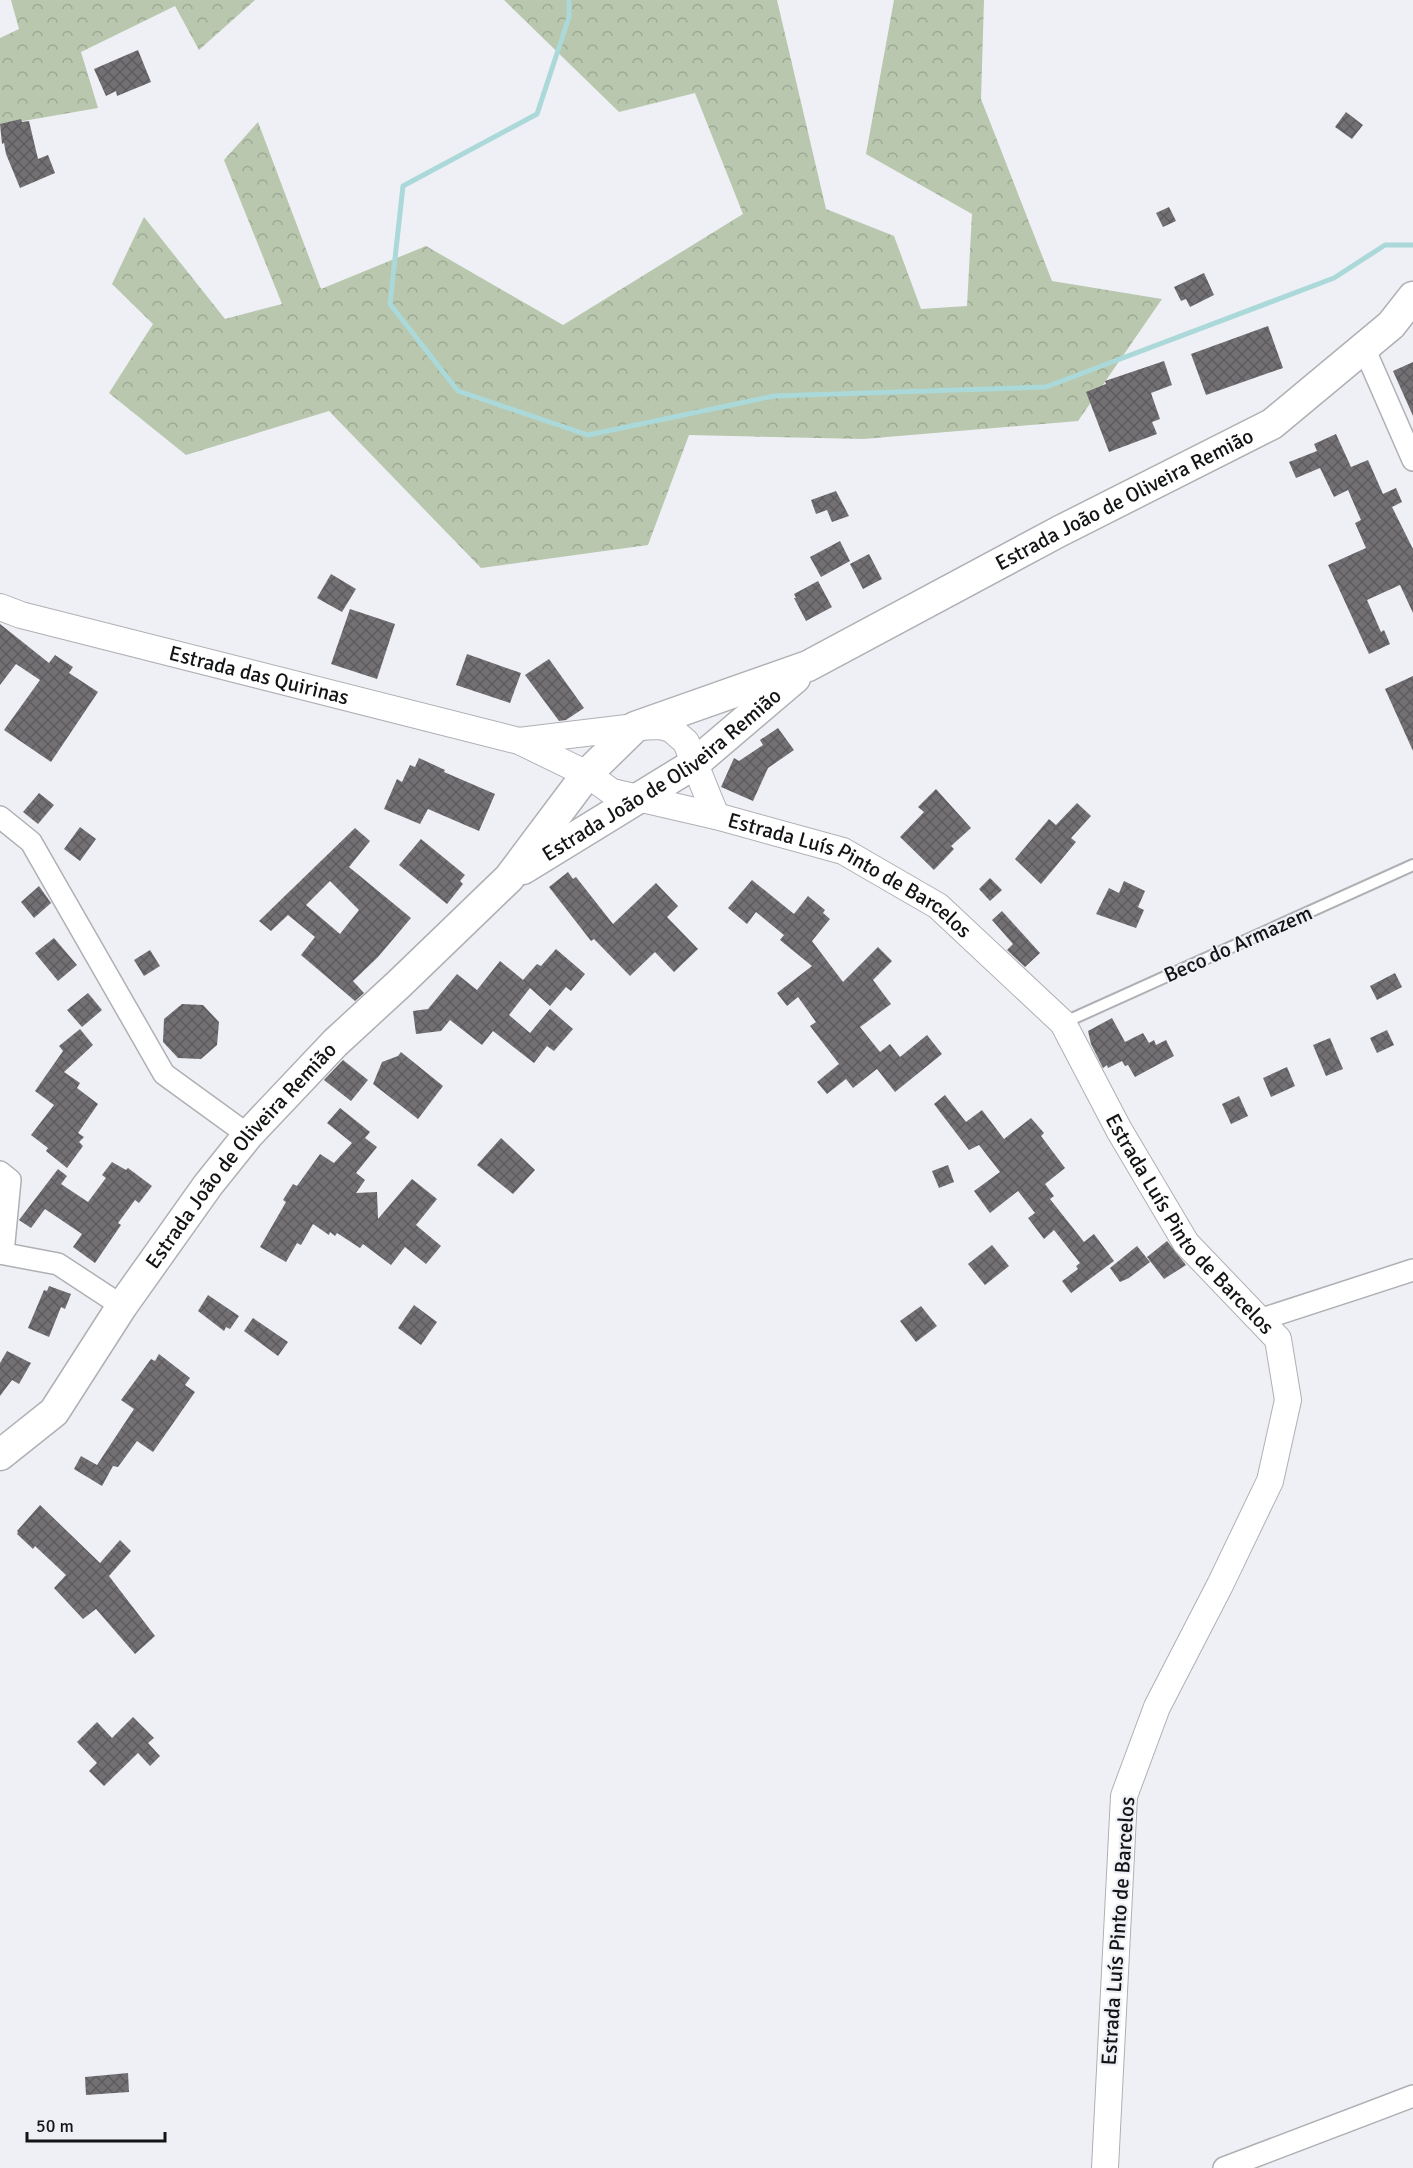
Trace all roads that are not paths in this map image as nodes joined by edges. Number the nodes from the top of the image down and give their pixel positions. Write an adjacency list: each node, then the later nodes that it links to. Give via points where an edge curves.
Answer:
1 (1413, 297): 2 (main road, Estrada João de Oliveira Remião, via 1391,325)
2 (1364, 348): 3 (street); 5 (main road, Estrada João de Oliveira Remião, via 1272,424 1060,531)
3 (1413, 460)
4 (0, 607): 7 (street, Estrada das Quirinas)
5 (808, 666): 6 (main road, Estrada João de Oliveira Remião); 8 (main road, Estrada João de Oliveira Remião)
6 (635, 727): 7 (street, Estrada das Quirinas); 8 (street, Estrada das Quirinas, via 661,726 679,734); 9 (main road, Estrada João de Oliveira Remião)
7 (519, 741): 9 (street, Estrada das Quirinas)
8 (694, 764): 10 (main road, Estrada João de Oliveira Remião); 11 (street, Estrada Luís Pinto de Barcelos)
9 (587, 774): 10 (street, Estrada Luís Pinto de Barcelos, via 612,792); 14 (main road, Estrada João de Oliveira Remião)
10 (638, 800): 11 (street, Estrada Luís Pinto de Barcelos); 14 (main road, Estrada João de Oliveira Remião)
11 (716, 816): 15 (street, Estrada Luís Pinto de Barcelos, via 843,851 938,906)
12 (0, 817): 16 (street, via 31,842 164,1074)
13 (1413, 865): 15 (lane, Beco do Armazem)
14 (509, 878): 16 (main road, Estrada João de Oliveira Remião, via 335,1043)
15 (1063, 1023): 21 (street, Estrada Luís Pinto de Barcelos, via 1119,1130 1186,1243)
16 (248, 1135): 20 (main road, Estrada João de Oliveira Remião)
17 (0, 1172): 18 (street, via 10,1180)
18 (1, 1253): 20 (street, via 58,1264)
19 (1413, 1270): 21 (street)
20 (122, 1306): 22 (main road, Estrada João de Oliveira Remião, via 54,1412)
21 (1259, 1320): 24 (street, Estrada Luís Pinto de Barcelos, via 1278,1339 1288,1400 1270,1481 1157,1707 1124,1796)
22 (0, 1455)
23 (1413, 2096): 25 (street)
24 (1105, 2168)
25 (1224, 2168)

